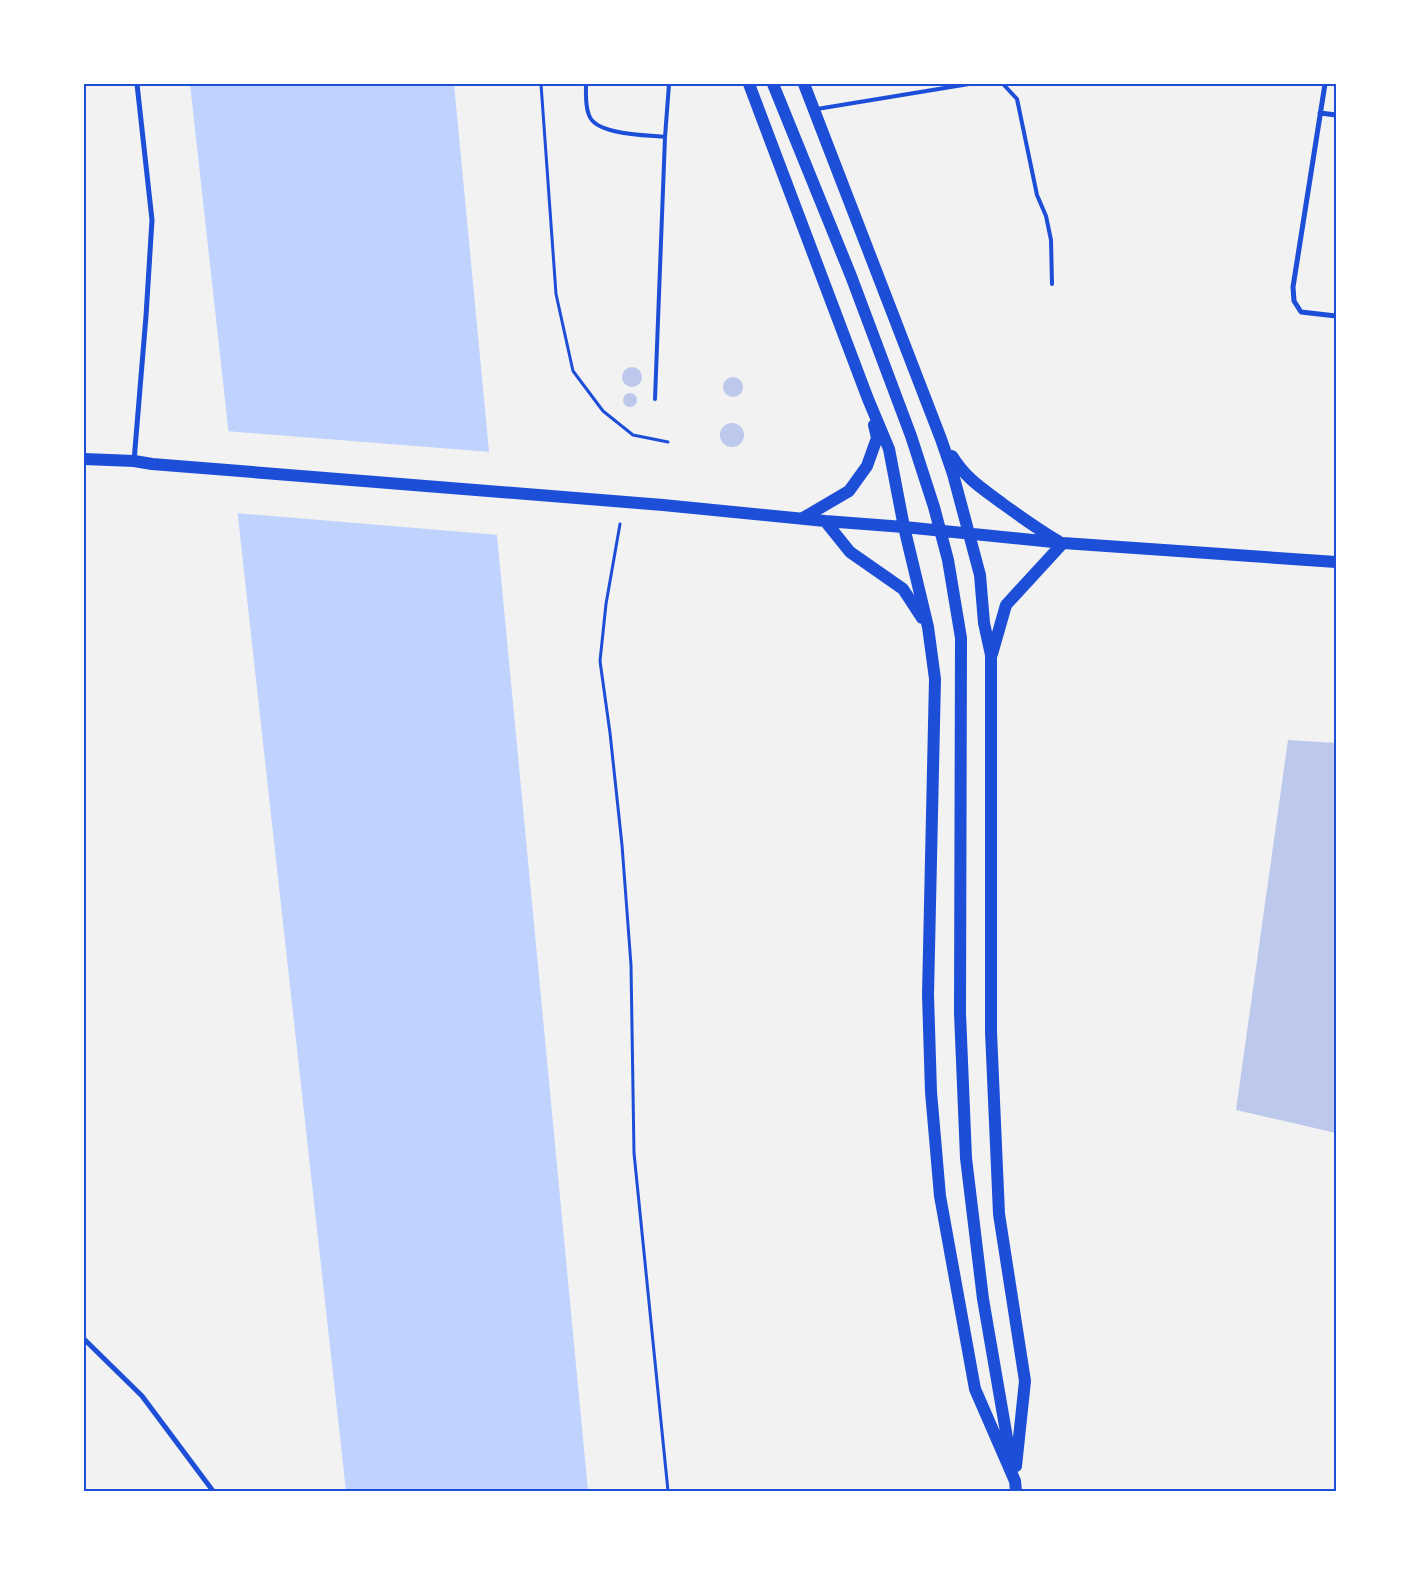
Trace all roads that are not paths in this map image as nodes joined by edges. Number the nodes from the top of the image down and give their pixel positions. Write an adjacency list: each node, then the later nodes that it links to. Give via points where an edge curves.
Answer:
1 (137, 84): 20 (street, via 152,220)
2 (586, 84): 13 (lane, via 589,117 600,128)
3 (669, 84): 13 (lane)
4 (749, 84): 17 (main road)
5 (773, 84): 30 (main road, via 911,436 948,560 961,638 960,1012 966,1158 983,1298)
6 (804, 84): 10 (main road)
7 (969, 84): 10 (lane)
8 (1001, 84): 14 (lane, via 1017,99 1037,195 1052,240)
9 (1324, 84): 11 (street)
10 (814, 109): 18 (main road)
11 (1320, 112): 12 (street); 15 (street, via 1293,287 1294,301 1301,312)
12 (1336, 115)
13 (665, 137): 16 (lane)
14 (1052, 284)
15 (1336, 316)
16 (656, 399)
17 (868, 399): 21 (main road, via 877,438 867,466 850,491); 23 (main road, via 889,449)
18 (941, 439): 24 (main road); 25 (main road, via 961,471 983,490 1034,527)
19 (84, 459): 20 (main road)
20 (134, 461): 21 (main road)
21 (803, 518): 22 (main road)
22 (825, 521): 23 (main road); 27 (main road, via 850,552 903,589)
23 (904, 527): 24 (main road); 27 (main road)
24 (970, 534): 25 (main road); 28 (main road, via 980,575 984,623)
25 (1063, 543): 26 (main road); 28 (main road, via 1006,605)
26 (1336, 562)
27 (928, 627): 30 (main road, via 935,679 928,995 940,1196 975,1389)
28 (992, 656): 30 (main road, via 994,1107 999,1214 1025,1381)
29 (84, 1339): 31 (street, via 142,1396)
30 (1016, 1486)
31 (213, 1491)

